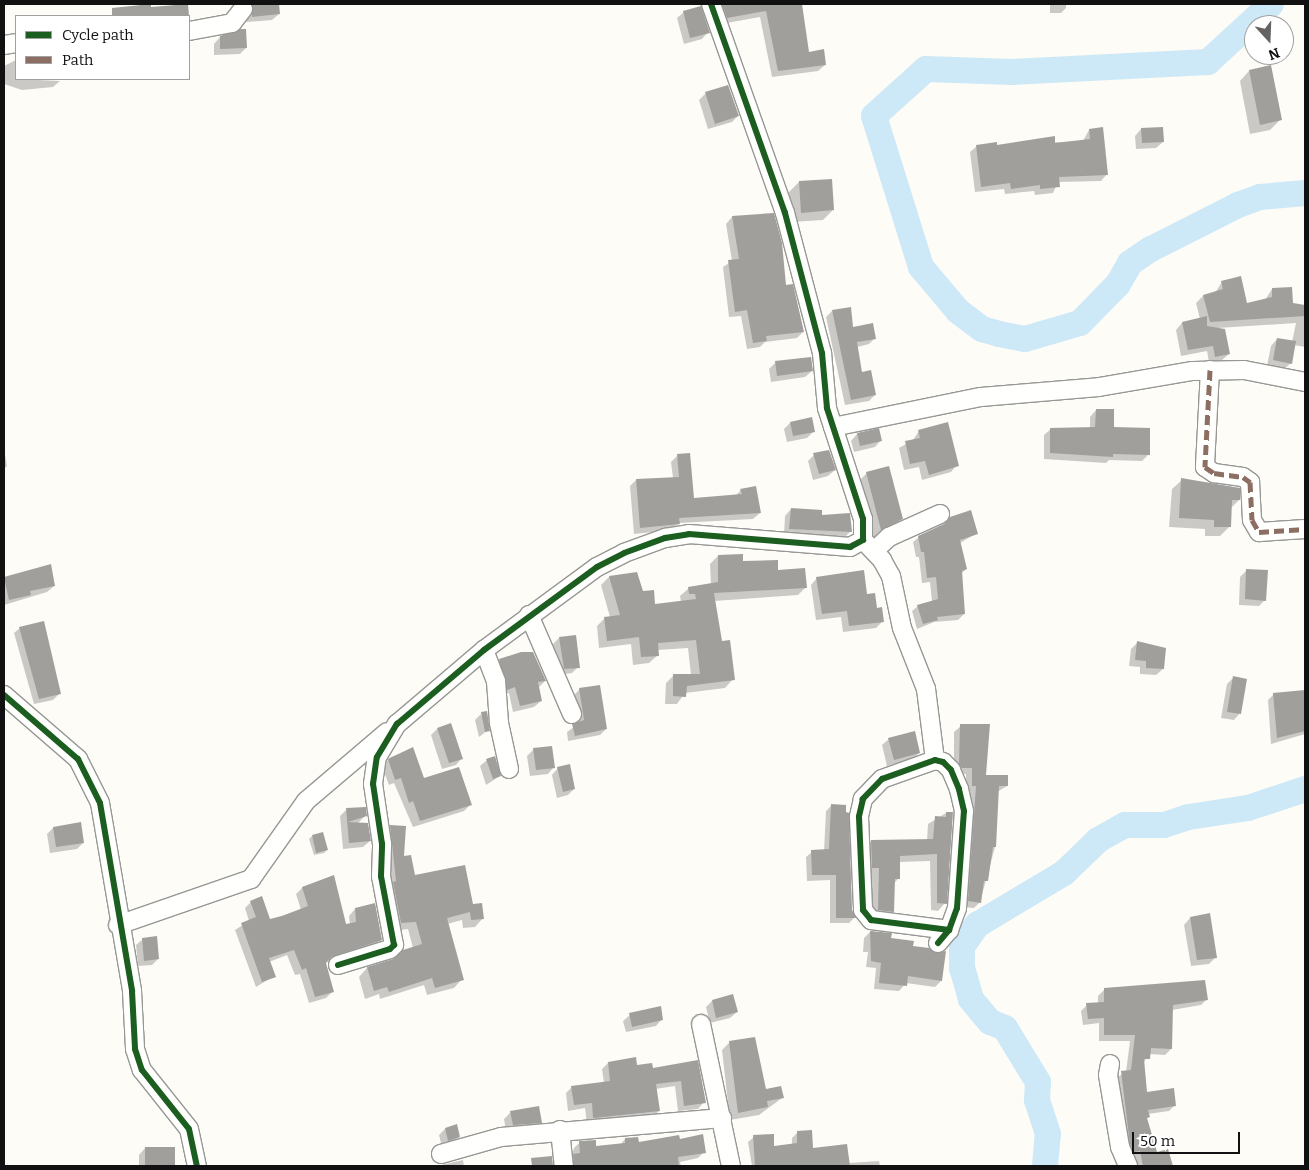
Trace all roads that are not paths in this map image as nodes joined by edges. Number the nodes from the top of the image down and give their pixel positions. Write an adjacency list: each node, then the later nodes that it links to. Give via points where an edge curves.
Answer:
1 (711, 4): 6 (street, via 785,213 822,353)
2 (243, 8): 3 (street, via 232,22)
3 (190, 31)
4 (1210, 370): 5 (street, via 1244,370); 6 (street, via 1099,387 981,397); 8 (street, via 1205,467 1214,473 1243,477 1250,482 1252,520 1259,532)
5 (1305, 382)
6 (833, 427): 9 (street, via 859,503)
7 (940, 514): 9 (street)
8 (1305, 529)
9 (868, 546): 10 (street, via 676,535 615,557); 15 (street, via 891,576 904,633 922,676)
10 (529, 615): 11 (street); 13 (street)
11 (484, 650): 14 (street); 16 (street, via 496,680 499,722)
12 (4, 695): 17 (street, via 74,755 86,772 104,815)
13 (572, 714)
14 (397, 724): 17 (street, via 306,801 251,879); 18 (street, via 377,757 373,784 382,844 382,889 394,945)
15 (935, 760): 15 (street, via 943,762 951,770 960,789 964,811 957,908 943,936 871,920 863,910 859,817 863,799 882,779)
16 (509, 769)
17 (118, 925): 24 (street, via 132,991 132,1034 139,1064 186,1124)
18 (338, 965)
19 (701, 1024): 21 (street)
20 (1110, 1064): 27 (street, via 1108,1075 1118,1138)
21 (722, 1118): 22 (street); 26 (street)
22 (560, 1130): 23 (street, via 501,1137); 25 (street)
23 (441, 1154)
24 (197, 1166)
25 (564, 1166)
26 (731, 1166)
27 (1128, 1166)

